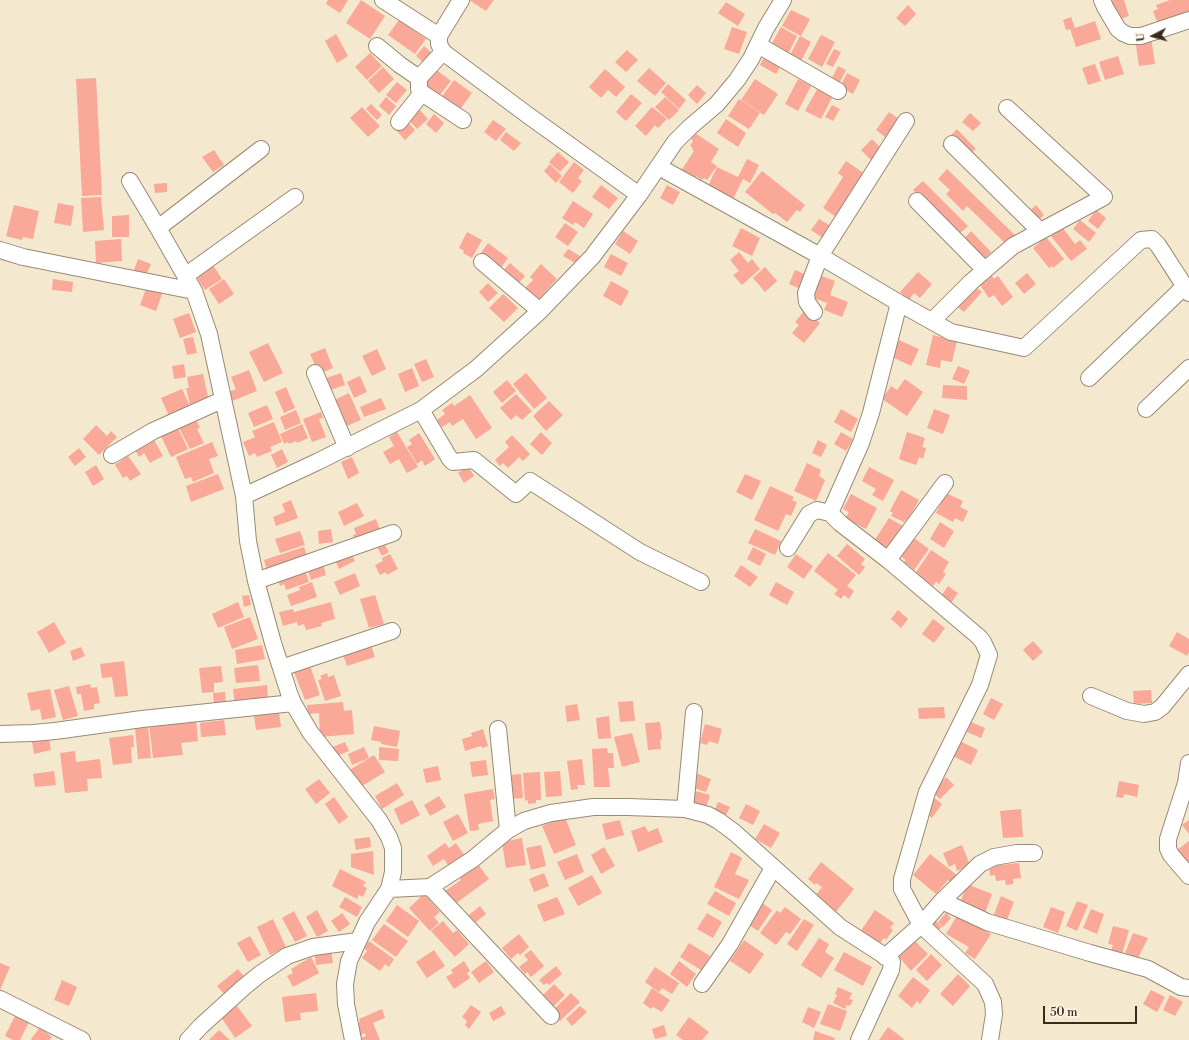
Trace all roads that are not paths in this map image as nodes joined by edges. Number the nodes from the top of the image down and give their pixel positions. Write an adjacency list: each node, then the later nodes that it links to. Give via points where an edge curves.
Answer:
1 (383, 0): 6 (street)
2 (461, 0): 6 (street)
3 (783, 0): 7 (street)
4 (1102, 0): 5 (street, via 1118,29 1130,36 1141,36)
5 (1189, 20)
6 (439, 36): 9 (street)
7 (758, 45): 11 (street); 18 (street, via 737,80 717,104 675,142)
8 (377, 46): 10 (street)
9 (443, 52): 10 (street); 20 (street)
10 (421, 86): 13 (street); 15 (street)
11 (838, 91)
12 (1007, 108): 24 (street, via 1104,197)
13 (463, 120)
14 (906, 121): 26 (street)
15 (399, 122)
16 (952, 144): 24 (street)
17 (261, 149): 23 (street)
18 (659, 166): 20 (street); 26 (street)
19 (130, 181): 23 (street)
20 (639, 195): 33 (street, via 592,257)
21 (295, 197): 29 (street)
22 (917, 200): 28 (street)
23 (158, 228): 29 (street)
24 (1040, 231): 28 (street, via 1012,246)
25 (0, 250): 31 (street, via 23,257)
26 (820, 256): 32 (street); 34 (street, via 806,293 807,302)
27 (482, 262): 33 (street)
28 (985, 270): 35 (street)
29 (185, 276): 31 (street)
30 (1187, 290): 35 (street, via 1158,245 1152,239 1141,240 1024,348 951,332); 38 (street)
31 (194, 291): 39 (street, via 209,334)
32 (899, 303): 35 (street); 46 (street, via 871,413 861,443)
33 (540, 311): 41 (street, via 472,373)
34 (814, 312)
35 (932, 321)
36 (1189, 368): 40 (street)
37 (315, 373): 42 (street)
38 (1089, 378)
39 (222, 400): 43 (street, via 153,431); 45 (street)
40 (1146, 409)
41 (420, 410): 42 (street); 51 (street, via 454,462 474,460 516,494 530,481 640,552)
42 (347, 448): 45 (street)
43 (112, 456)
44 (945, 483): 49 (street)
45 (244, 496): 50 (street, via 248,541)
46 (830, 513): 48 (street, via 816,510 809,514); 49 (street)
47 (393, 533): 50 (street)
48 (788, 548)
49 (888, 560): 70 (street, via 979,637 989,655 980,685 927,792 902,879 902,889)
50 (256, 581): 53 (street)
51 (701, 582)
52 (392, 631): 53 (street)
53 (281, 668): 56 (street)
54 (1189, 674): 55 (street, via 1155,712 1144,714 1127,711)
55 (1091, 696)
56 (293, 703): 59 (street, via 55,731); 68 (street, via 310,732 379,820 389,837 394,859)
57 (694, 712): 62 (street)
58 (498, 729): 63 (street)
59 (0, 734)
60 (1189, 763): 61 (street)
61 (1187, 785): 66 (street, via 1168,839 1168,849)
62 (685, 809): 63 (street, via 593,807 538,816); 65 (street, via 719,821)
63 (508, 830): 67 (street, via 473,859)
64 (1034, 853): 69 (street, via 994,857 980,864)
65 (773, 868): 72 (street, via 840,927); 73 (street, via 730,944)
66 (1189, 876)
67 (430, 887): 68 (street); 76 (street)
68 (389, 888): 71 (street)
69 (942, 901): 70 (street); 74 (street, via 987,922 1148,969 1181,987)
70 (921, 925): 72 (street); 81 (street, via 985,984 993,1002)
71 (358, 941): 78 (street, via 313,947 287,956 244,987); 79 (street, via 345,984)
72 (885, 956): 80 (street, via 891,960 892,966)
73 (702, 984)
74 (1189, 988)
75 (0, 999): 77 (street)
76 (551, 1016)
77 (82, 1040)
78 (188, 1040)
79 (353, 1040)
80 (859, 1040)
81 (990, 1040)

